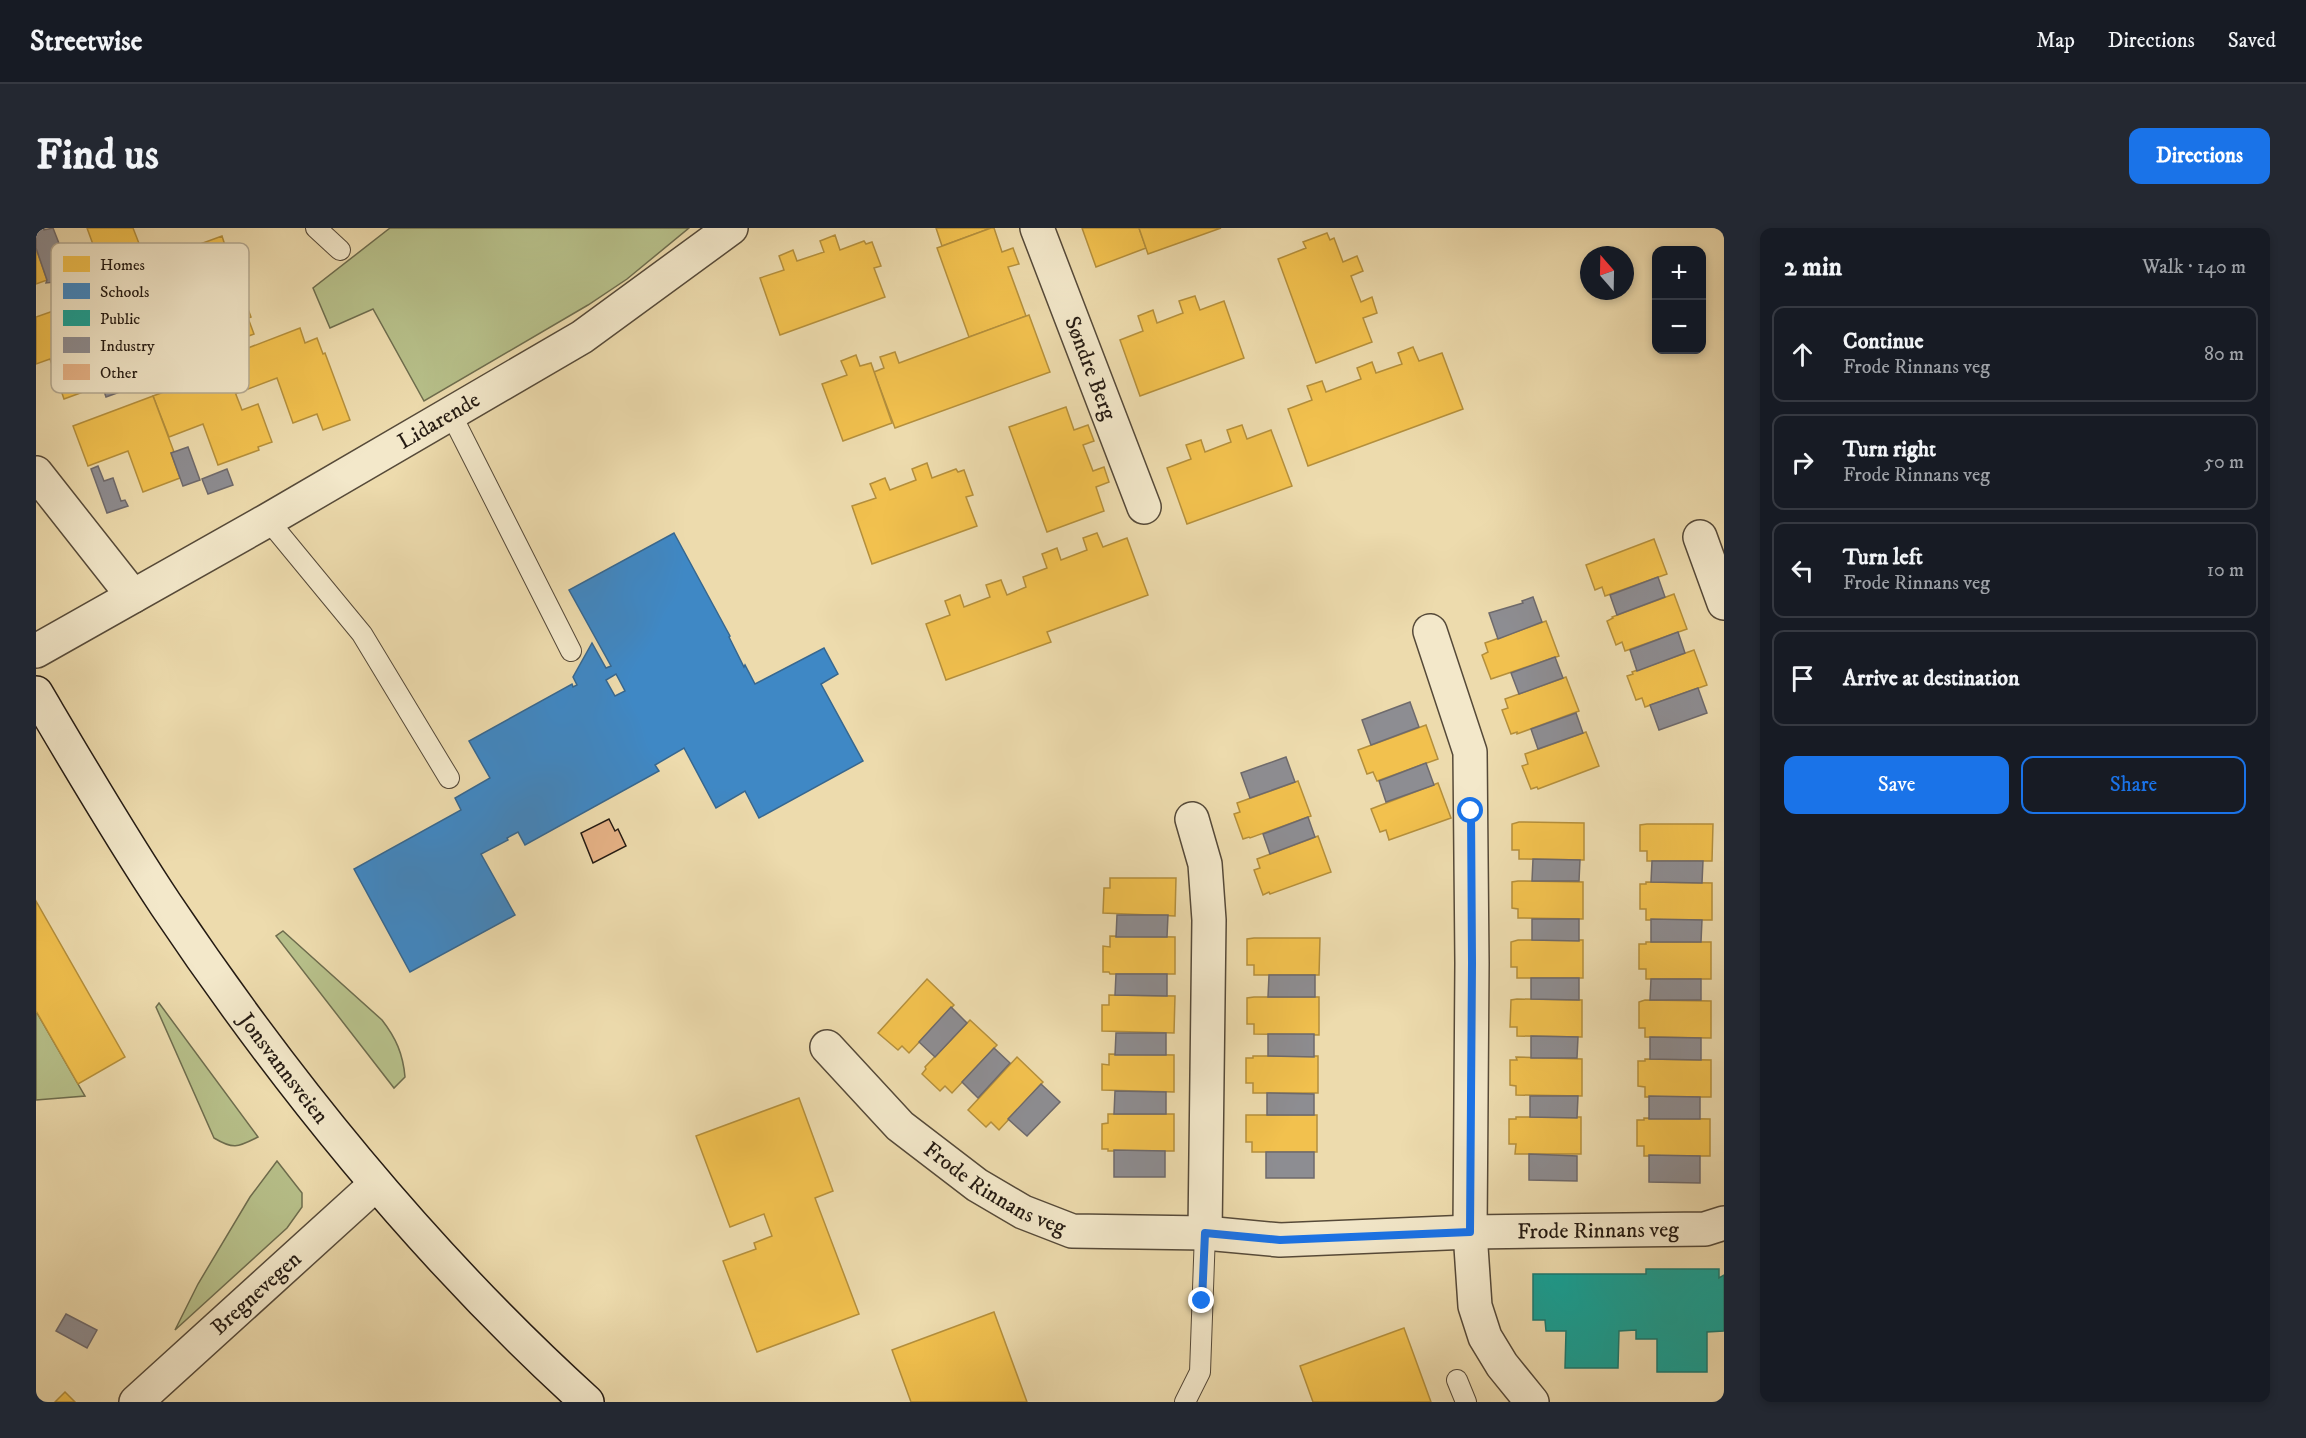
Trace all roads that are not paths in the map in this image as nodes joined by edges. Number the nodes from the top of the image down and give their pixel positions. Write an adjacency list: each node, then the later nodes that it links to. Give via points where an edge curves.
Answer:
1 (316, 228): 4 (lane)
2 (731, 228): 5 (street, Lidarende, via 582,337)
3 (1037, 228): 7 (street, Søndre Berg)
4 (340, 250)
5 (451, 414): 8 (street, Lidarende); 14 (lane)
6 (36, 472): 10 (street)
7 (1144, 507)
8 (268, 519): 10 (street, Lidarende); 16 (lane, via 362,634)
9 (1700, 537): 11 (street)
10 (134, 596): 13 (street, Lidarende)
11 (1724, 603)
12 (1430, 631): 21 (street, via 1470,752)
13 (36, 651)
14 (571, 651)
15 (36, 693): 19 (street, Jonsvannsveien, via 113,823 225,991)
16 (449, 778)
17 (1192, 819): 22 (street, via 1205,864 1209,920)
18 (827, 1047): 22 (street, Frode Rinnans veg, via 900,1126 977,1185 1023,1212 1072,1231)
19 (376, 1184): 24 (street, Bregnevegen); 25 (street, Jonsvannsveien)
20 (1724, 1222): 21 (street, Frode Rinnans veg, via 1705,1229)
21 (1470, 1232): 22 (street, Frode Rinnans veg, via 1280,1240); 28 (street, via 1475,1306 1485,1337)
22 (1205, 1233): 26 (lane, via 1200,1372)
23 (1457, 1380): 27 (lane)
24 (136, 1402)
25 (586, 1402)
26 (1185, 1402)
27 (1466, 1402)
28 (1532, 1402)

